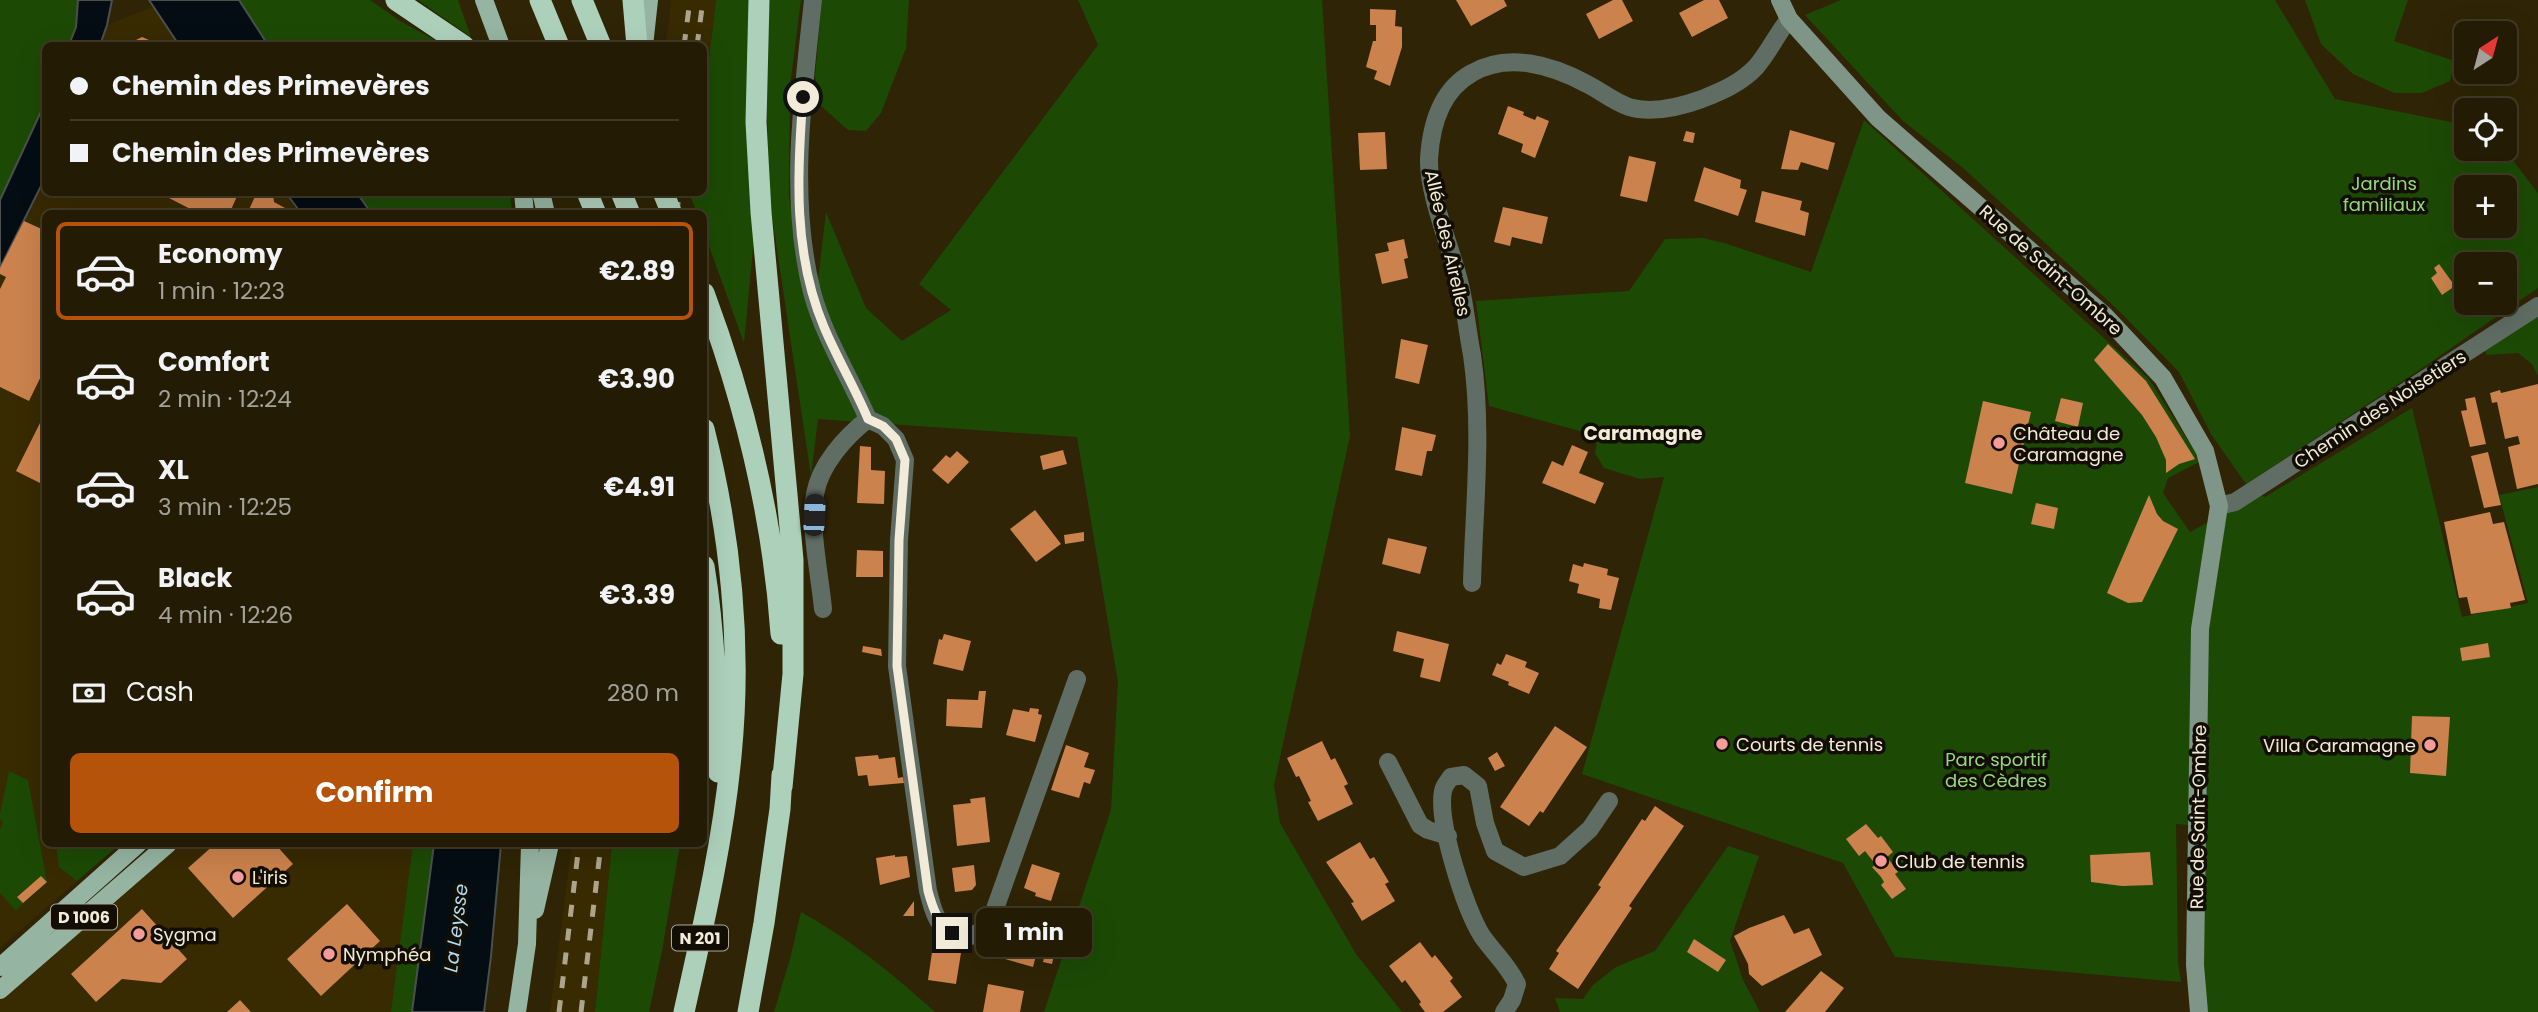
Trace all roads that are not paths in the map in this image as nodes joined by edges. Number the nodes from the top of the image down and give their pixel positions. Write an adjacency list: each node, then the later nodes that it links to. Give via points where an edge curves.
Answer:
1 (397, 0): 12 (highway)
2 (484, 0): 13 (main road)
3 (540, 0): 14 (highway)
4 (582, 0): 15 (highway)
5 (633, 0): 16 (highway)
6 (649, 0): 17 (main road)
7 (759, 0): 18 (highway)
8 (765, 0): 18 (highway)
9 (813, 0): 21 (street, via 798,171 803,247 823,325)
10 (1780, 0): 11 (street, Rue de Saint-Ombre)
11 (1789, 19): 23 (street, Rue de Saint-Ombre, via 1878,118 2104,315 2163,378 2205,451); 24 (street, Allée des Airelles, via 1755,68 1735,85 1669,108 1630,107 1565,73 1512,61 1474,71 1446,95 1429,163 1459,280 1472,360 1477,445)
12 (458, 42)
13 (500, 42)
14 (557, 42)
15 (599, 42)
16 (637, 42)
17 (644, 42)
18 (757, 43): 29 (highway, via 761,212 793,560 793,674)
19 (707, 301): 29 (highway, via 750,434 774,556 783,658)
20 (2538, 306): 23 (street, Chemin des Noisetiers, via 2235,502)
21 (868, 419): 26 (street, via 834,454 815,493); 27 (street, via 896,439 905,460 897,666 928,891 940,923 952,933 972,937 991,920)
22 (707, 441): 36 (highway, N 201, via 727,539 736,637 731,757)
23 (2219, 506): 44 (street, Rue de Saint-Ombre, via 2200,629 2195,965)
24 (1472, 583)
25 (707, 592): 36 (highway, via 717,716)
26 (823, 609)
27 (1077, 679)
28 (1388, 762): 31 (street, via 1420,825)
29 (782, 787): 42 (highway)
30 (1609, 801): 31 (street, via 1590,829 1560,856 1524,867 1495,851 1478,786 1464,775 1451,777 1443,788 1442,801)
31 (1448, 836): 43 (street, via 1453,868 1481,934 1517,984)
32 (135, 847): 38 (main road, D 1006)
33 (165, 847): 39 (main road, D 1006)
34 (530, 847): 37 (main road)
35 (549, 847): 37 (main road)
36 (715, 865): 41 (highway, N 201)
37 (527, 944): 40 (main road)
38 (0, 967)
39 (0, 990)
40 (517, 1012)
41 (684, 1012)
42 (748, 1012)
43 (1504, 1012)
44 (2199, 1012)

